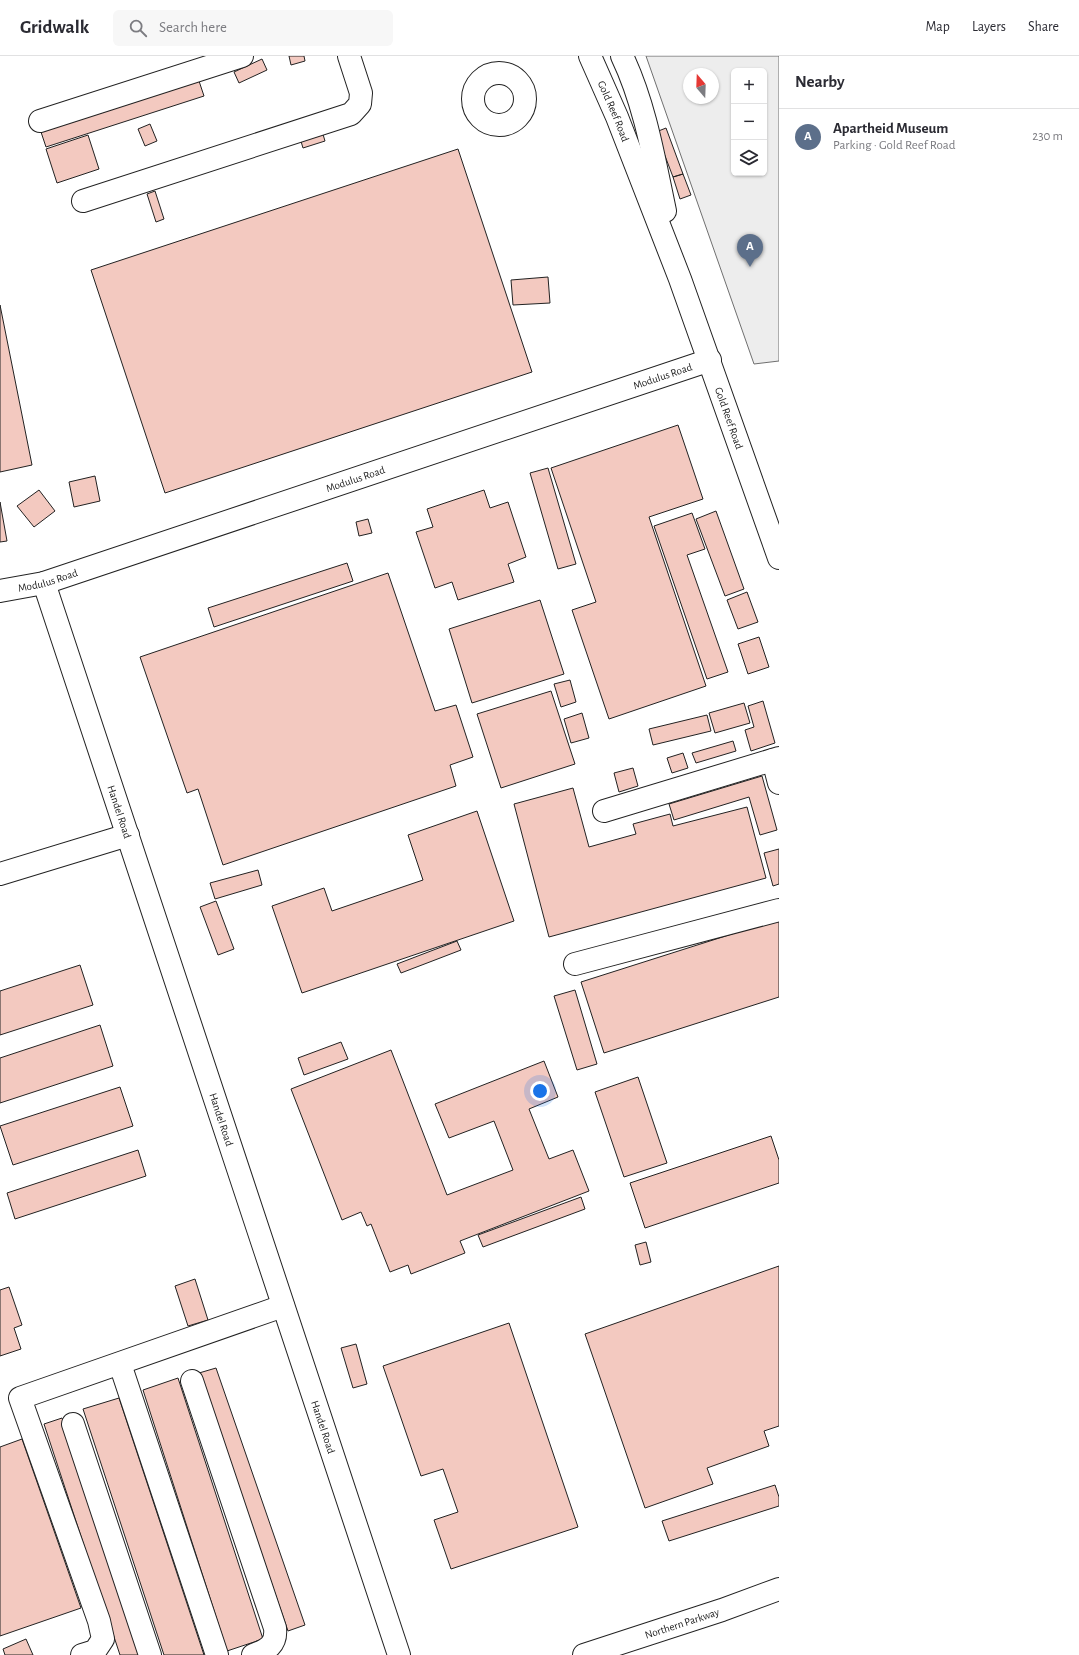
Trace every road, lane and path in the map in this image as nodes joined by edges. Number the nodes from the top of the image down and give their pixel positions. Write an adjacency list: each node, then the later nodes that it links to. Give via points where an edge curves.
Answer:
1 (242, 56): 5 (street)
2 (349, 56): 6 (street, via 361,93 360,104 351,114)
3 (590, 56): 7 (street, Gold Reef Road)
4 (622, 56): 7 (street, Gold Reef Road, via 636,90 651,145)
5 (40, 121)
6 (83, 201)
7 (680, 279): 8 (street, Gold Reef Road)
8 (710, 360): 9 (street, Gold Reef Road); 10 (street, Modulus Road)
9 (779, 558)
10 (44, 583): 11 (street, Modulus Road); 15 (street, Handel Road)
11 (0, 591)
12 (776, 759): 13 (street); 14 (street)
13 (779, 783)
14 (604, 811)
15 (128, 835): 16 (street); 19 (street, Handel Road)
16 (0, 874)
17 (779, 910): 18 (street)
18 (575, 964)
19 (283, 1306): 20 (street); 28 (street, Handel Road)
20 (120, 1364): 24 (street, via 20,1398 99,1621 103,1639 95,1651); 26 (street)
21 (192, 1381): 27 (street, via 275,1628 276,1637 273,1644)
22 (73, 1424): 25 (street)
23 (779, 1589): 29 (street, Northern Parkway)
24 (82, 1655)
25 (150, 1655)
26 (217, 1655)
27 (253, 1655)
28 (400, 1655)
29 (584, 1655)

